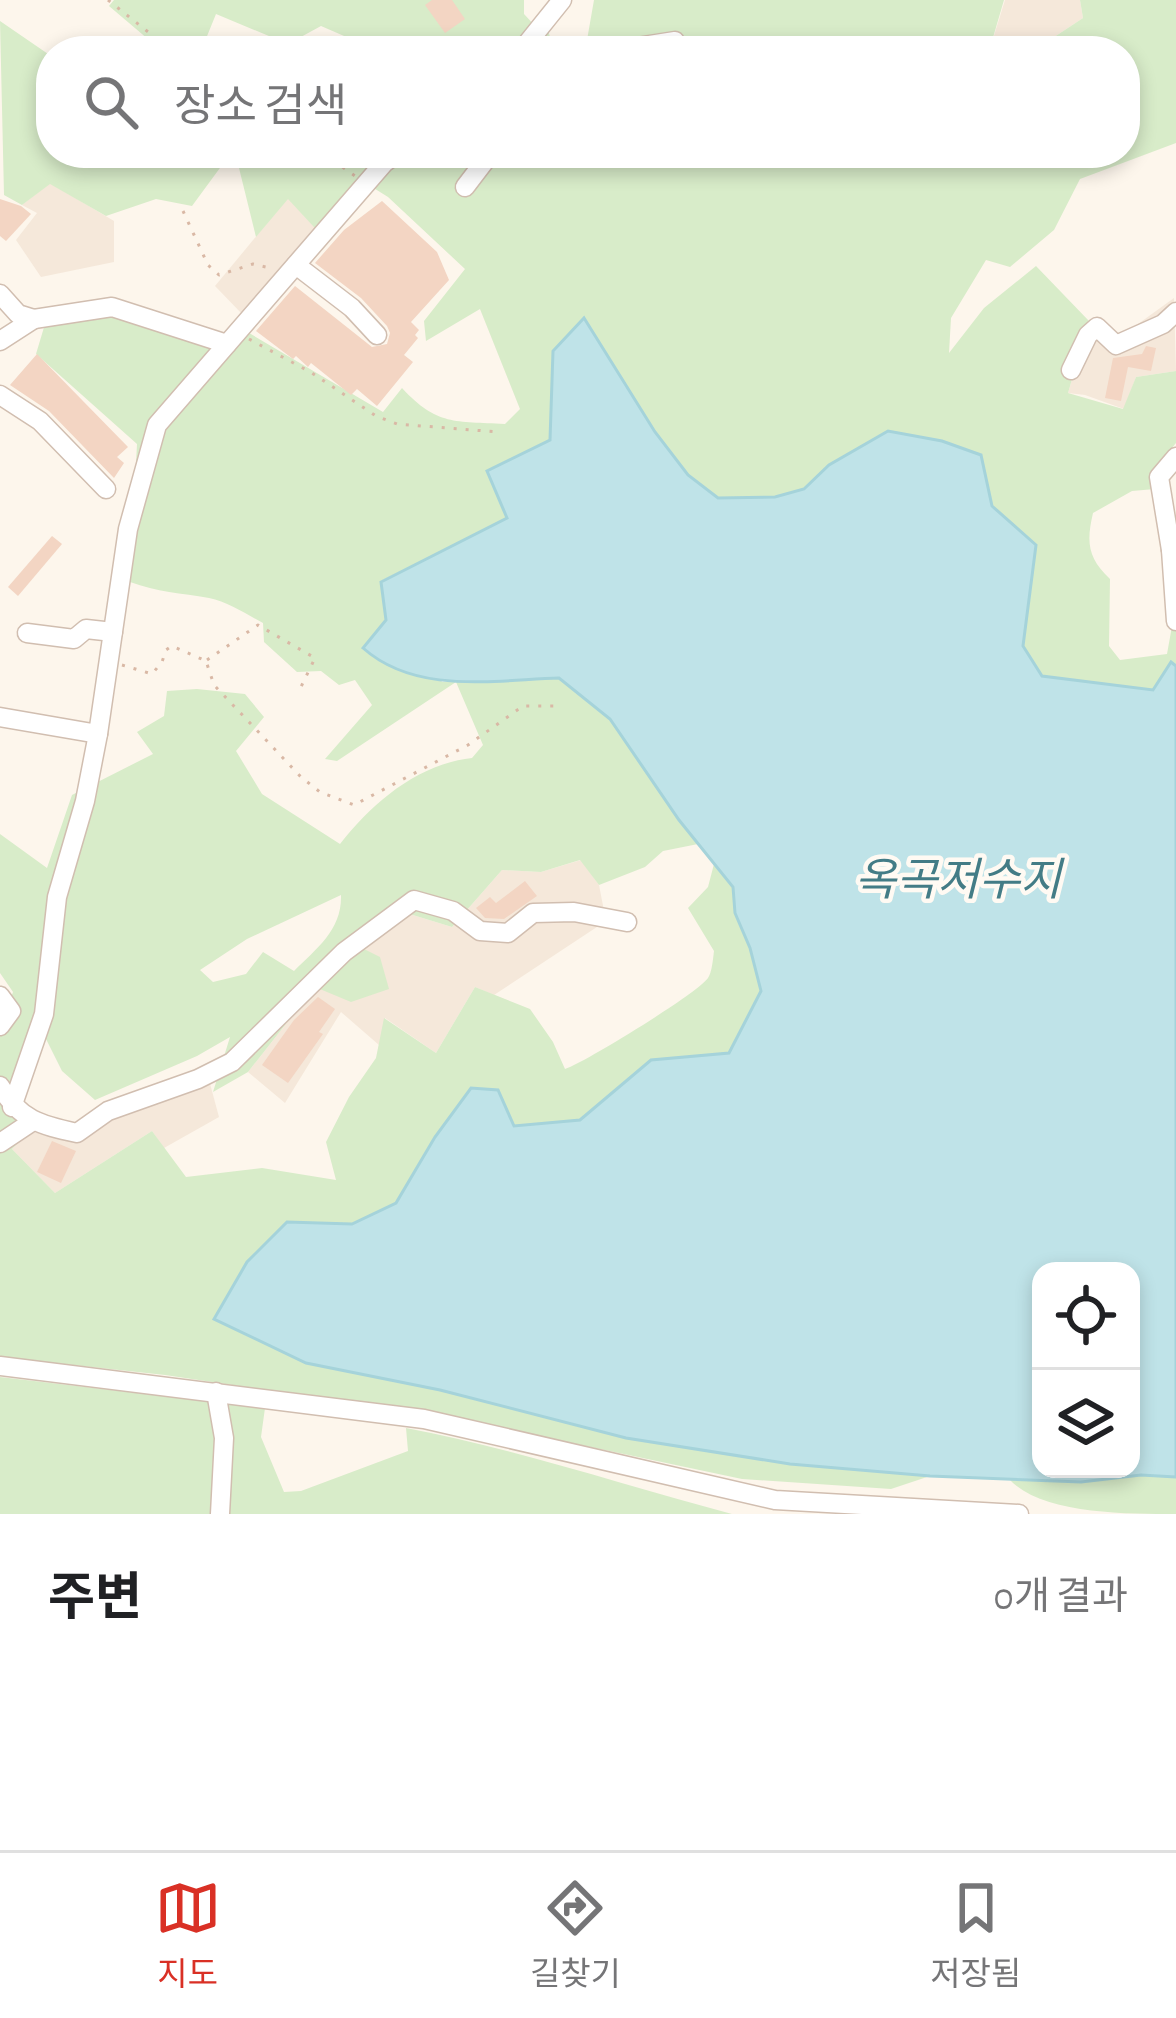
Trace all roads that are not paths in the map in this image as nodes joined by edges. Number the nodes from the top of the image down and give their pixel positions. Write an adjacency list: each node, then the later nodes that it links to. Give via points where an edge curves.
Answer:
1 (562, 0): 2 (street)
2 (533, 36)
3 (383, 168): 6 (street)
4 (480, 168): 5 (street)
5 (465, 187)
6 (290, 271): 10 (street, via 352,308); 11 (street)
7 (0, 294): 9 (street)
8 (1176, 312): 13 (street, via 1116,345 1097,328)
9 (34, 319): 11 (street, via 112,307); 12 (street)
10 (377, 335)
11 (232, 339): 19 (street, via 157,425 128,529)
12 (0, 341)
13 (1071, 370)
14 (0, 395): 16 (street, via 40,422)
15 (1176, 457): 17 (street, via 1159,477)
16 (106, 489)
17 (1174, 550): 18 (street)
18 (1176, 621)
19 (112, 632): 20 (street, via 86,629 74,639); 22 (street)
20 (27, 634)
21 (0, 717): 22 (street)
22 (98, 734): 27 (street, via 57,897 44,1014)
23 (627, 922): 28 (street, via 533,913 508,932 480,931 453,911 414,900 344,952 232,1062 108,1111 77,1133)
24 (0, 996): 25 (street, via 11,1011)
25 (0, 1026)
26 (0, 1086): 27 (street)
27 (12, 1107): 28 (street)
28 (30, 1123): 29 (street)
29 (0, 1143)
30 (0, 1366): 31 (street)
31 (216, 1392): 32 (street, via 424,1419 775,1500); 33 (street, via 224,1438)
32 (881, 1510): 34 (street)
33 (220, 1514)
34 (1019, 1514)

